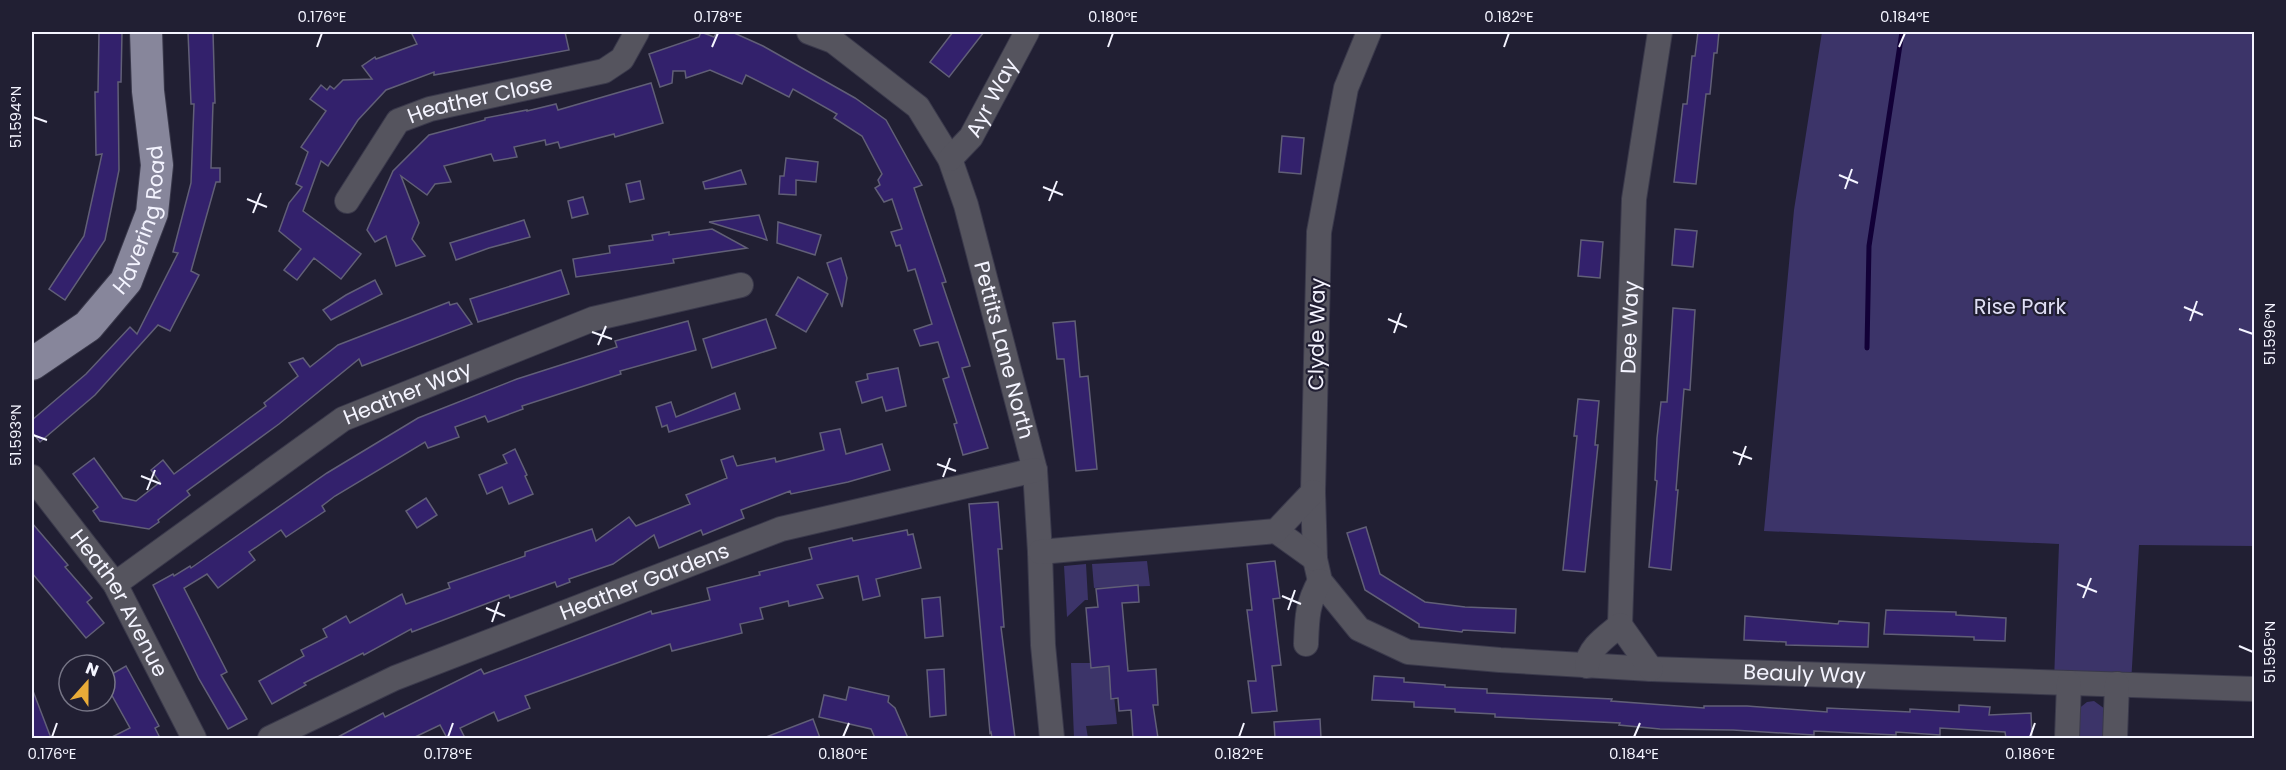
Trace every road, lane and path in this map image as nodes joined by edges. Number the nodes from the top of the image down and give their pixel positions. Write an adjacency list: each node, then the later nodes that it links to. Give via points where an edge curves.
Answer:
1 (146, 32): 10 (main road, Havering Road, via 157,165 152,213 126,281 87,326)
2 (637, 32): 8 (street, Heather Close, via 622,59 604,71 430,109 398,121)
3 (809, 32): 7 (street, Pettits Lane North, via 833,40 918,107)
4 (1027, 32): 7 (street, Ayr Way, via 971,137)
5 (1369, 32): 13 (street, Clyde Way, via 1346,88 1319,232)
6 (1660, 32): 18 (street, Dee Way, via 1634,199)
7 (950, 159): 11 (street, Pettits Lane North, via 966,205)
8 (347, 201)
9 (741, 285): 17 (street, Heather Way, via 593,319 343,419)
10 (32, 364)
11 (1035, 470): 15 (street, Pettits Lane North); 26 (street, Heather Gardens, via 781,529 395,678)
12 (33, 483): 17 (street, Heather Avenue)
13 (1313, 492): 14 (street); 16 (street, Clyde Way)
14 (1276, 531): 15 (street); 16 (street)
15 (1040, 552): 27 (street, Pettits Lane North)
16 (1318, 570): 19 (street, via 1307,612); 20 (street, Beauly Way, via 1359,629 1408,652)
17 (115, 584): 25 (street, Heather Avenue)
18 (1620, 625): 20 (street, via 1587,657); 21 (street)
19 (1306, 644)
20 (1587, 666): 21 (street, Beauly Way)
21 (1651, 669): 22 (street, Beauly Way)
22 (2069, 683): 23 (street, Beauly Way); 28 (street)
23 (2117, 684): 24 (street, Beauly Way); 29 (street)
24 (2254, 689)
25 (194, 738)
26 (270, 738)
27 (1052, 738)
28 (2067, 738)
29 (2115, 738)

